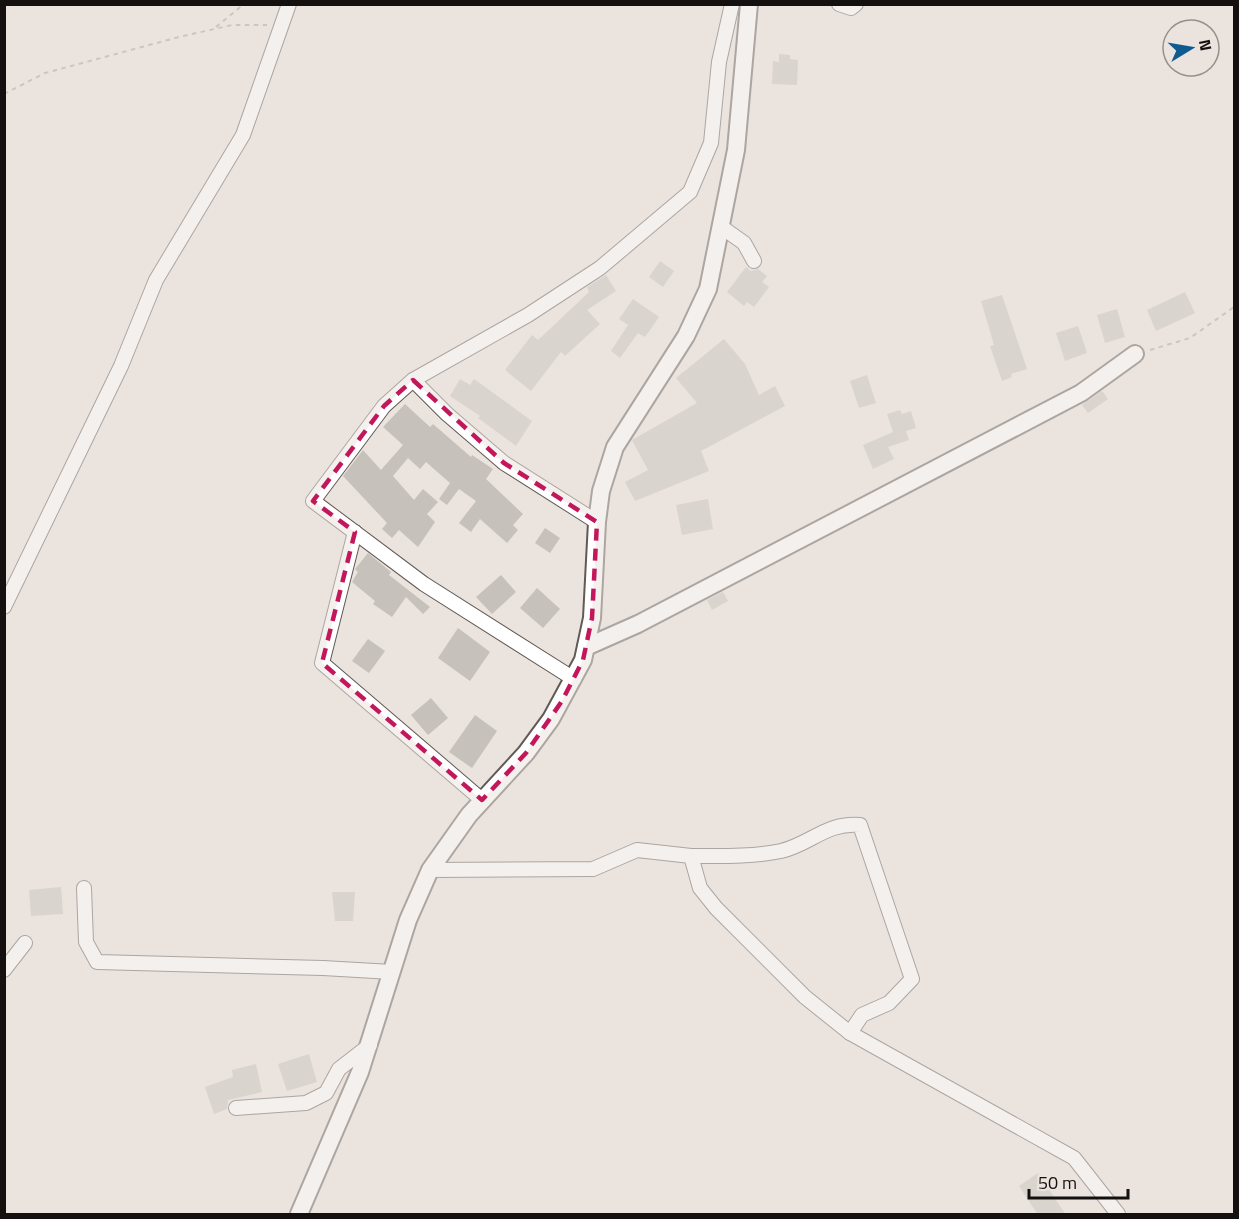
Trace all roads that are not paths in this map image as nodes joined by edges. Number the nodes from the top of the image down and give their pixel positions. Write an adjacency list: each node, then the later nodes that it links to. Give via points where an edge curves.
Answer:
1 (289, 4): 12 (street, via 243,135 156,280 121,366)
2 (732, 4): 9 (street, via 719,62 711,143 690,192 600,268 528,315)
3 (749, 4): 6 (street, via 736,150)
4 (839, 4): 5 (street, via 851,8)
5 (856, 4)
6 (720, 226): 7 (street, via 744,243); 10 (street, via 703,299 686,336 615,447 601,492)
7 (753, 261)
8 (1135, 354): 13 (street, via 1081,393 638,624)
9 (413, 380): 10 (street, via 504,463); 11 (street, via 384,406 313,501)
10 (597, 522): 13 (street, via 592,618)
11 (355, 532): 14 (street, via 424,584); 15 (street, via 322,663)
12 (4, 607)
13 (586, 647): 14 (street)
14 (574, 679): 15 (street, via 526,753)
15 (482, 800): 17 (street)
16 (691, 855): 17 (street, via 637,850 592,869); 22 (street, via 700,888 716,908 805,997); 22 (street, via 746,856 783,850 842,823 860,825 912,979 889,1003 862,1015)
17 (430, 870): 21 (street, via 408,920)
18 (84, 888): 21 (street, via 86,942 97,962)
19 (25, 943): 20 (street)
20 (4, 970)
21 (392, 972): 23 (street)
22 (850, 1033): 26 (street, via 1074,1158)
23 (370, 1046): 24 (street, via 339,1069 326,1093 306,1103); 25 (street)
24 (236, 1108)
25 (299, 1215)
26 (1118, 1215)

